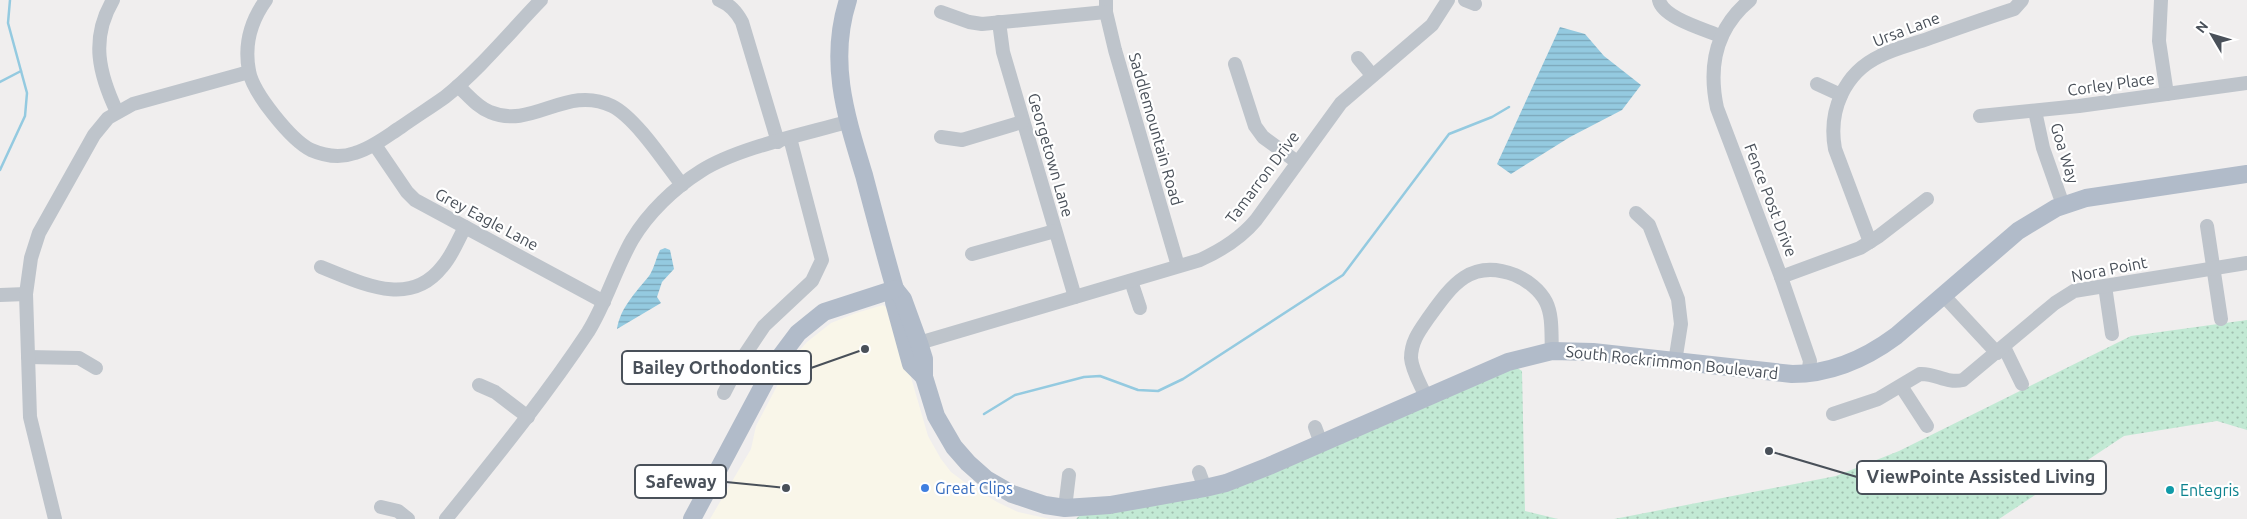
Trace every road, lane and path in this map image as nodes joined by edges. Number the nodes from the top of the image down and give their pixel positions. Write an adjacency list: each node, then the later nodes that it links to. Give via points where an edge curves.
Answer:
1 (113, 0): 25 (street, via 101,32 99,60 106,89)
2 (266, 0): 17 (street, via 257,12 249,35)
3 (541, 0): 21 (street)
4 (719, 0): 30 (street, via 729,4 742,22)
5 (848, 0): 27 (main road, South Rockrimmon Boulevard, via 839,52)
6 (1448, 0): 18 (street, Tamarron Drive, via 1432,25)
7 (1659, 0): 14 (street, via 1660,6 1671,16)
8 (1750, 0): 14 (street, via 1734,14)
9 (2022, 0): 23 (street, Ursa Lane, via 2014,9 1880,56 1856,73)
10 (2161, 0): 22 (street, via 2159,41)
11 (1106, 6): 13 (street); 44 (street, Saddlemountain Road, via 1115,50)
12 (942, 12): 13 (street, via 969,22)
13 (999, 22): 28 (street, Georgetown Lane, via 1003,52)
14 (1720, 36): 47 (street, Fence Post Drive, via 1712,76 1717,108)
15 (1358, 58): 18 (street)
16 (1235, 64): 32 (street, via 1255,126)
17 (249, 72): 25 (street, via 133,104); 31 (street, via 252,84 266,106 300,143 310,149 343,157)
18 (1372, 75): 32 (street, Tamarron Drive, via 1341,103)
19 (2247, 83): 22 (street, Corley Place)
20 (1817, 84): 23 (street)
21 (458, 86): 31 (street); 34 (street, via 478,106 502,116 536,113 572,100 612,106 634,124)
22 (2167, 94): 24 (street, Corley Place)
23 (1841, 95): 41 (street, Ursa Lane, via 1832,121 1835,149)
24 (2035, 111): 26 (street, Corley Place); 36 (street, Goa Way, via 2043,148)
25 (117, 112): 51 (street, via 94,135 39,233 31,258)
26 (1980, 116)
27 (847, 122): 30 (street); 50 (main road, South Rockrimmon Boulevard)
28 (1022, 122): 29 (street, via 962,140); 40 (street, Georgetown Lane)
29 (941, 137)
30 (784, 140): 34 (street, via 742,152 707,168); 70 (street, via 822,260 812,281 764,326)
31 (375, 144): 39 (street, Grey Eagle Lane, via 415,200)
32 (1297, 162): 44 (street, Tamarron Drive, via 1248,230 1212,255)
33 (2247, 174): 36 (main road, South Rockrimmon Boulevard, via 2086,198)
34 (682, 185): 55 (street, via 639,229)
35 (1927, 199): 41 (street)
36 (2063, 205): 53 (main road, South Rockrimmon Boulevard, via 2018,231)
37 (1636, 213): 63 (street, via 1649,225 1678,299 1680,324)
38 (2207, 226): 46 (street)
39 (465, 227): 45 (street, via 443,267 414,287 377,288); 55 (street, Grey Eagle Lane)
40 (1055, 231): 42 (street); 54 (street, Georgetown Lane)
41 (1870, 242): 47 (street)
42 (972, 254)
43 (2247, 263): 46 (street, Nora Point)
44 (1178, 266): 48 (street, Tamarron Drive)
45 (322, 267)
46 (2213, 269): 49 (street, Nora Point); 57 (street)
47 (1781, 277): 65 (street, Fence Post Drive, via 1810,361)
48 (1131, 280): 54 (street, Tamarron Drive); 56 (street)
49 (2104, 286): 58 (street); 60 (street, Nora Point, via 2074,291 2063,297)
50 (895, 289): 59 (main road, South Rockrimmon Boulevard); 66 (main road, South Rockrimmon Boulevard, via 894,302 911,364); 81 (main road, via 824,312 798,333 774,365)
51 (26, 294): 52 (street); 62 (street)
52 (0, 295)
53 (1944, 296): 60 (street); 65 (main road, South Rockrimmon Boulevard, via 1880,348 1848,364)
54 (1075, 297): 59 (street, Tamarron Drive)
55 (604, 302): 73 (street, via 589,330)
56 (1140, 308)
57 (2221, 319)
58 (2112, 334)
59 (919, 343): 66 (main road, South Rockrimmon Boulevard, via 924,359)
60 (2001, 350): 68 (street); 69 (street, Nora Point, via 1963,380 1950,382 1920,374)
61 (1552, 351): 63 (main road, South Rockrimmon Boulevard, via 1593,352); 71 (main road, South Rockrimmon Boulevard, via 1508,362); 71 (street, via 1550,314 1538,291 1519,276 1477,266 1449,290 1415,337 1411,359)
62 (28, 357): 64 (street, via 79,358); 78 (street, via 30,417)
63 (1675, 362): 65 (main road, South Rockrimmon Boulevard)
64 (96, 368)
65 (1808, 374)
66 (924, 377): 77 (main road, South Rockrimmon Boulevard, via 944,432 968,463 986,479 1012,494)
67 (479, 384): 73 (street)
68 (2022, 384)
69 (1901, 386): 72 (street, Nora Point); 74 (street)
70 (724, 394)
71 (1426, 397): 77 (main road, South Rockrimmon Boulevard, via 1318,435 1244,476 1202,480 1110,505)
72 (1833, 414)
73 (528, 417): 80 (street)
74 (1927, 426)
75 (1069, 475): 77 (street)
76 (381, 507): 79 (street, via 398,511)
77 (1065, 508)
78 (54, 519)
79 (408, 519)
80 (446, 519)
81 (692, 519)

